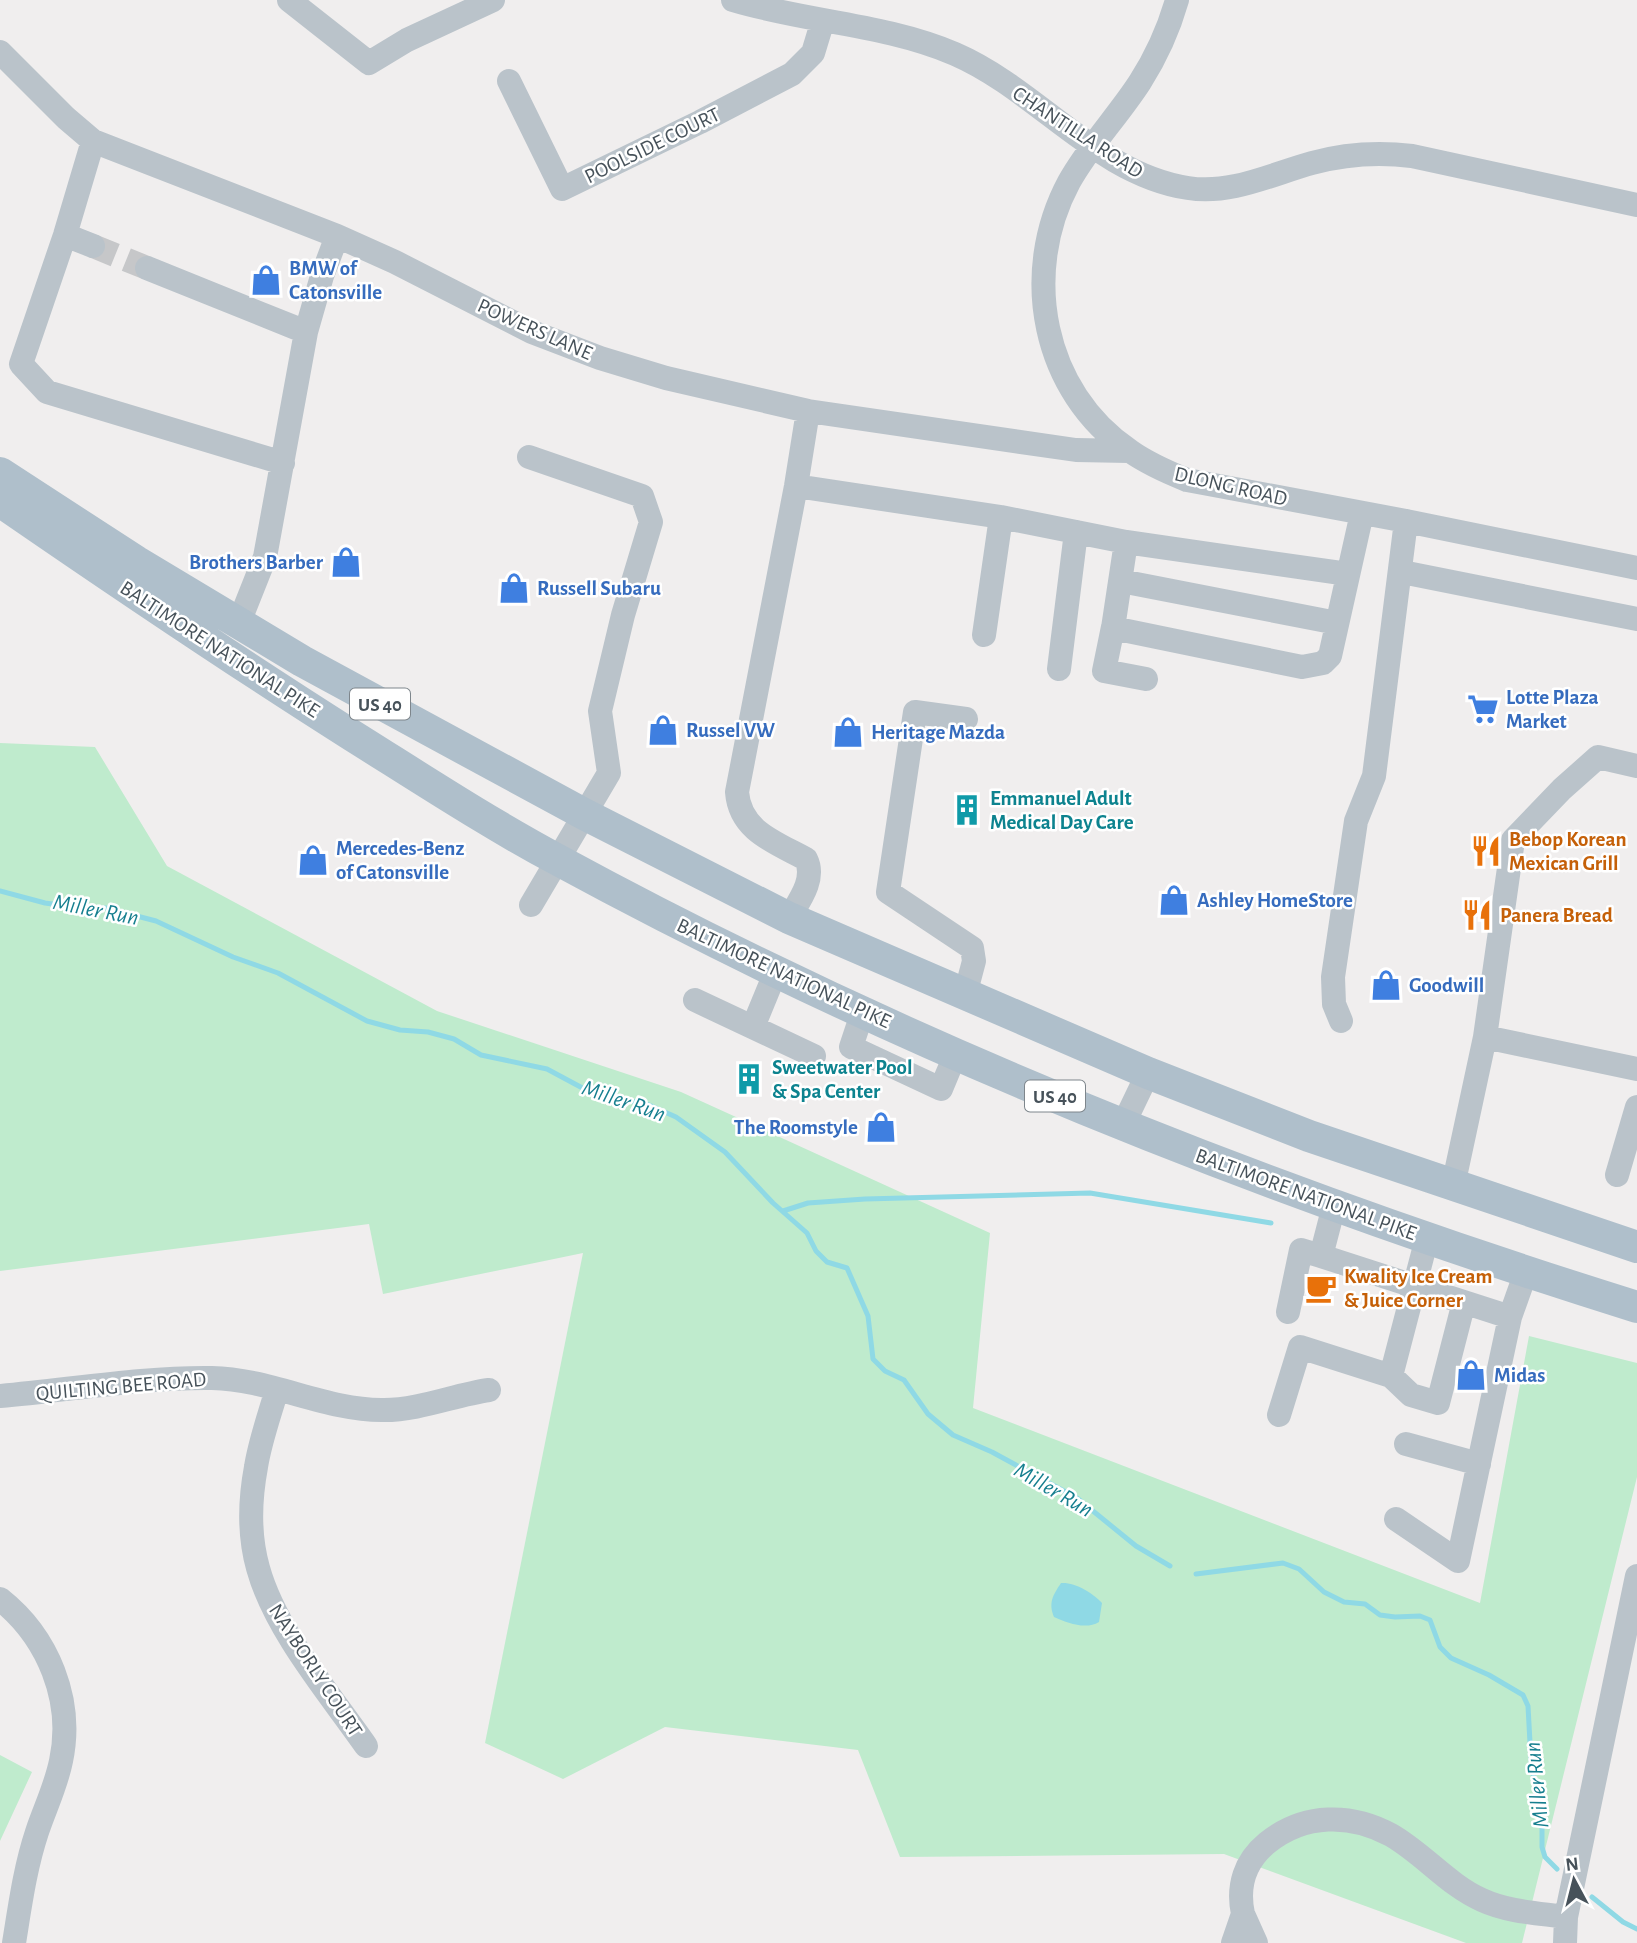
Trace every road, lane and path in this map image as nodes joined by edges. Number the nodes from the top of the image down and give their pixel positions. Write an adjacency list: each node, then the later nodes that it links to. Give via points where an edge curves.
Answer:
1 (289, 0): 2 (street, via 369,63)
2 (493, 0)
3 (733, 0): 5 (street, CHANTILLA ROAD)
4 (1177, 0): 9 (street, DLONG ROAD, via 1140,82)
5 (822, 20): 7 (street, POOLSIDE COURT, via 813,53 792,74 562,189); 9 (street, CHANTILLA ROAD, via 923,42 956,55 981,67)
6 (0, 52): 8 (street, POWERS LANE)
7 (509, 80)
8 (93, 141): 11 (street); 12 (street, POWERS LANE)
9 (1093, 146): 10 (street, CHANTILLA ROAD, via 1151,180 1192,189 1237,186 1340,157 1391,153); 17 (street, DLONG ROAD, via 1056,208 1047,239 1043,261 1046,324 1066,382 1083,407)
10 (1637, 205)
11 (65, 235): 13 (street); 19 (street, via 21,364 47,392)
12 (337, 236): 15 (street); 16 (street, POWERS LANE, via 532,332 600,358)
13 (93, 246)
14 (147, 268): 15 (street)
15 (306, 332): 19 (street)
16 (808, 411): 17 (street, POWERS LANE, via 1076,450); 21 (street)
17 (1129, 451): 23 (street, DLONG ROAD, via 1186,480)
18 (529, 457): 41 (street, via 642,496 652,522 600,711 609,773)
19 (283, 463): 34 (street, via 265,557)
20 (0, 473): 34 (main road, BALTIMORE NATIONAL PIKE / US 40)
21 (796, 486): 24 (street); 44 (street, via 737,792 738,807 753,829 806,859 810,867 805,890)
22 (0, 501): 42 (main road, BALTIMORE NATIONAL PIKE / US 40, via 280,690)
23 (1362, 513): 25 (street, DLONG ROAD); 30 (street)
24 (1001, 517): 26 (street); 36 (street)
25 (1406, 521): 28 (street, DLONG ROAD); 29 (street)
26 (1076, 532): 27 (street); 37 (street)
27 (1126, 542): 30 (street); 31 (street)
28 (1637, 568)
29 (1402, 572): 32 (street); 48 (street, via 1374,776 1356,821 1333,977 1334,1004)
30 (1348, 574): 33 (street)
31 (1121, 581): 33 (street); 35 (street)
32 (1637, 619)
33 (1337, 623): 35 (street, via 1330,656 1323,663 1302,667)
34 (238, 625): 41 (main road, BALTIMORE NATIONAL PIKE / US 40)
35 (1113, 627): 38 (street, via 1104,671)
36 (984, 635)
37 (1059, 669)
38 (1146, 679)
39 (966, 719): 46 (street, via 915,712 888,892 972,948 974,961)
40 (1637, 766): 50 (street, via 1598,757 1513,840)
41 (584, 814): 42 (street); 44 (main road, BALTIMORE NATIONAL PIKE / US 40)
42 (558, 860): 43 (street); 45 (main road, BALTIMORE NATIONAL PIKE / US 40)
43 (531, 905)
44 (789, 918): 46 (main road, BALTIMORE NATIONAL PIKE / US 40)
45 (776, 971): 49 (street); 55 (main road, BALTIMORE NATIONAL PIKE / US 40)
46 (965, 995): 53 (main road, BALTIMORE NATIONAL PIKE / US 40)
47 (695, 1000): 49 (street)
48 (1341, 1021)
49 (753, 1027): 51 (street)
50 (1485, 1037): 52 (street); 57 (street)
51 (814, 1056)
52 (1637, 1069)
53 (1148, 1073): 55 (street); 57 (main road, BALTIMORE NATIONAL PIKE / US 40)
54 (1637, 1107): 56 (street)
55 (1123, 1125): 58 (main road, BALTIMORE NATIONAL PIKE / US 40)
56 (1616, 1175)
57 (1453, 1186): 60 (main road, BALTIMORE NATIONAL PIKE / US 40)
58 (1334, 1206): 59 (main road, BALTIMORE NATIONAL PIKE / US 40); 61 (street)
59 (1427, 1238): 62 (main road, BALTIMORE NATIONAL PIKE / US 40); 63 (street)
60 (1637, 1247)
61 (1321, 1256): 63 (street); 66 (street, via 1301,1250)
62 (1526, 1272): 65 (main road, BALTIMORE NATIONAL PIKE / US 40); 67 (street)
63 (1415, 1285): 64 (street); 68 (street)
64 (1464, 1302): 67 (street); 68 (street, via 1438,1403 1411,1395)
65 (1637, 1307)
66 (1288, 1312)
67 (1510, 1317): 74 (street)
68 (1391, 1376): 72 (street, via 1300,1347)
69 (277, 1389): 70 (street, QUILTING BEE ROAD, via 384,1410); 71 (street, QUILTING BEE ROAD, via 246,1381 174,1379); 78 (street, NAYBORLY COURT, via 256,1465 252,1500 258,1567 284,1628)
70 (489, 1390)
71 (0, 1396)
72 (1279, 1415)
73 (1406, 1444): 74 (street)
74 (1479, 1464): 75 (street, via 1458,1561)
75 (1396, 1519)
76 (1637, 1576): 80 (street)
77 (0, 1599): 81 (street, via 37,1638 62,1698 65,1728 62,1759 36,1834)
78 (366, 1746)
79 (1244, 1913): 80 (street, via 1240,1899 1249,1860 1284,1830 1330,1818 1359,1822 1392,1836 1453,1884 1484,1901); 82 (street); 83 (street)
80 (1566, 1917): 84 (street)
81 (14, 1943)
82 (1233, 1943)
83 (1256, 1943)
84 (1565, 1943)

